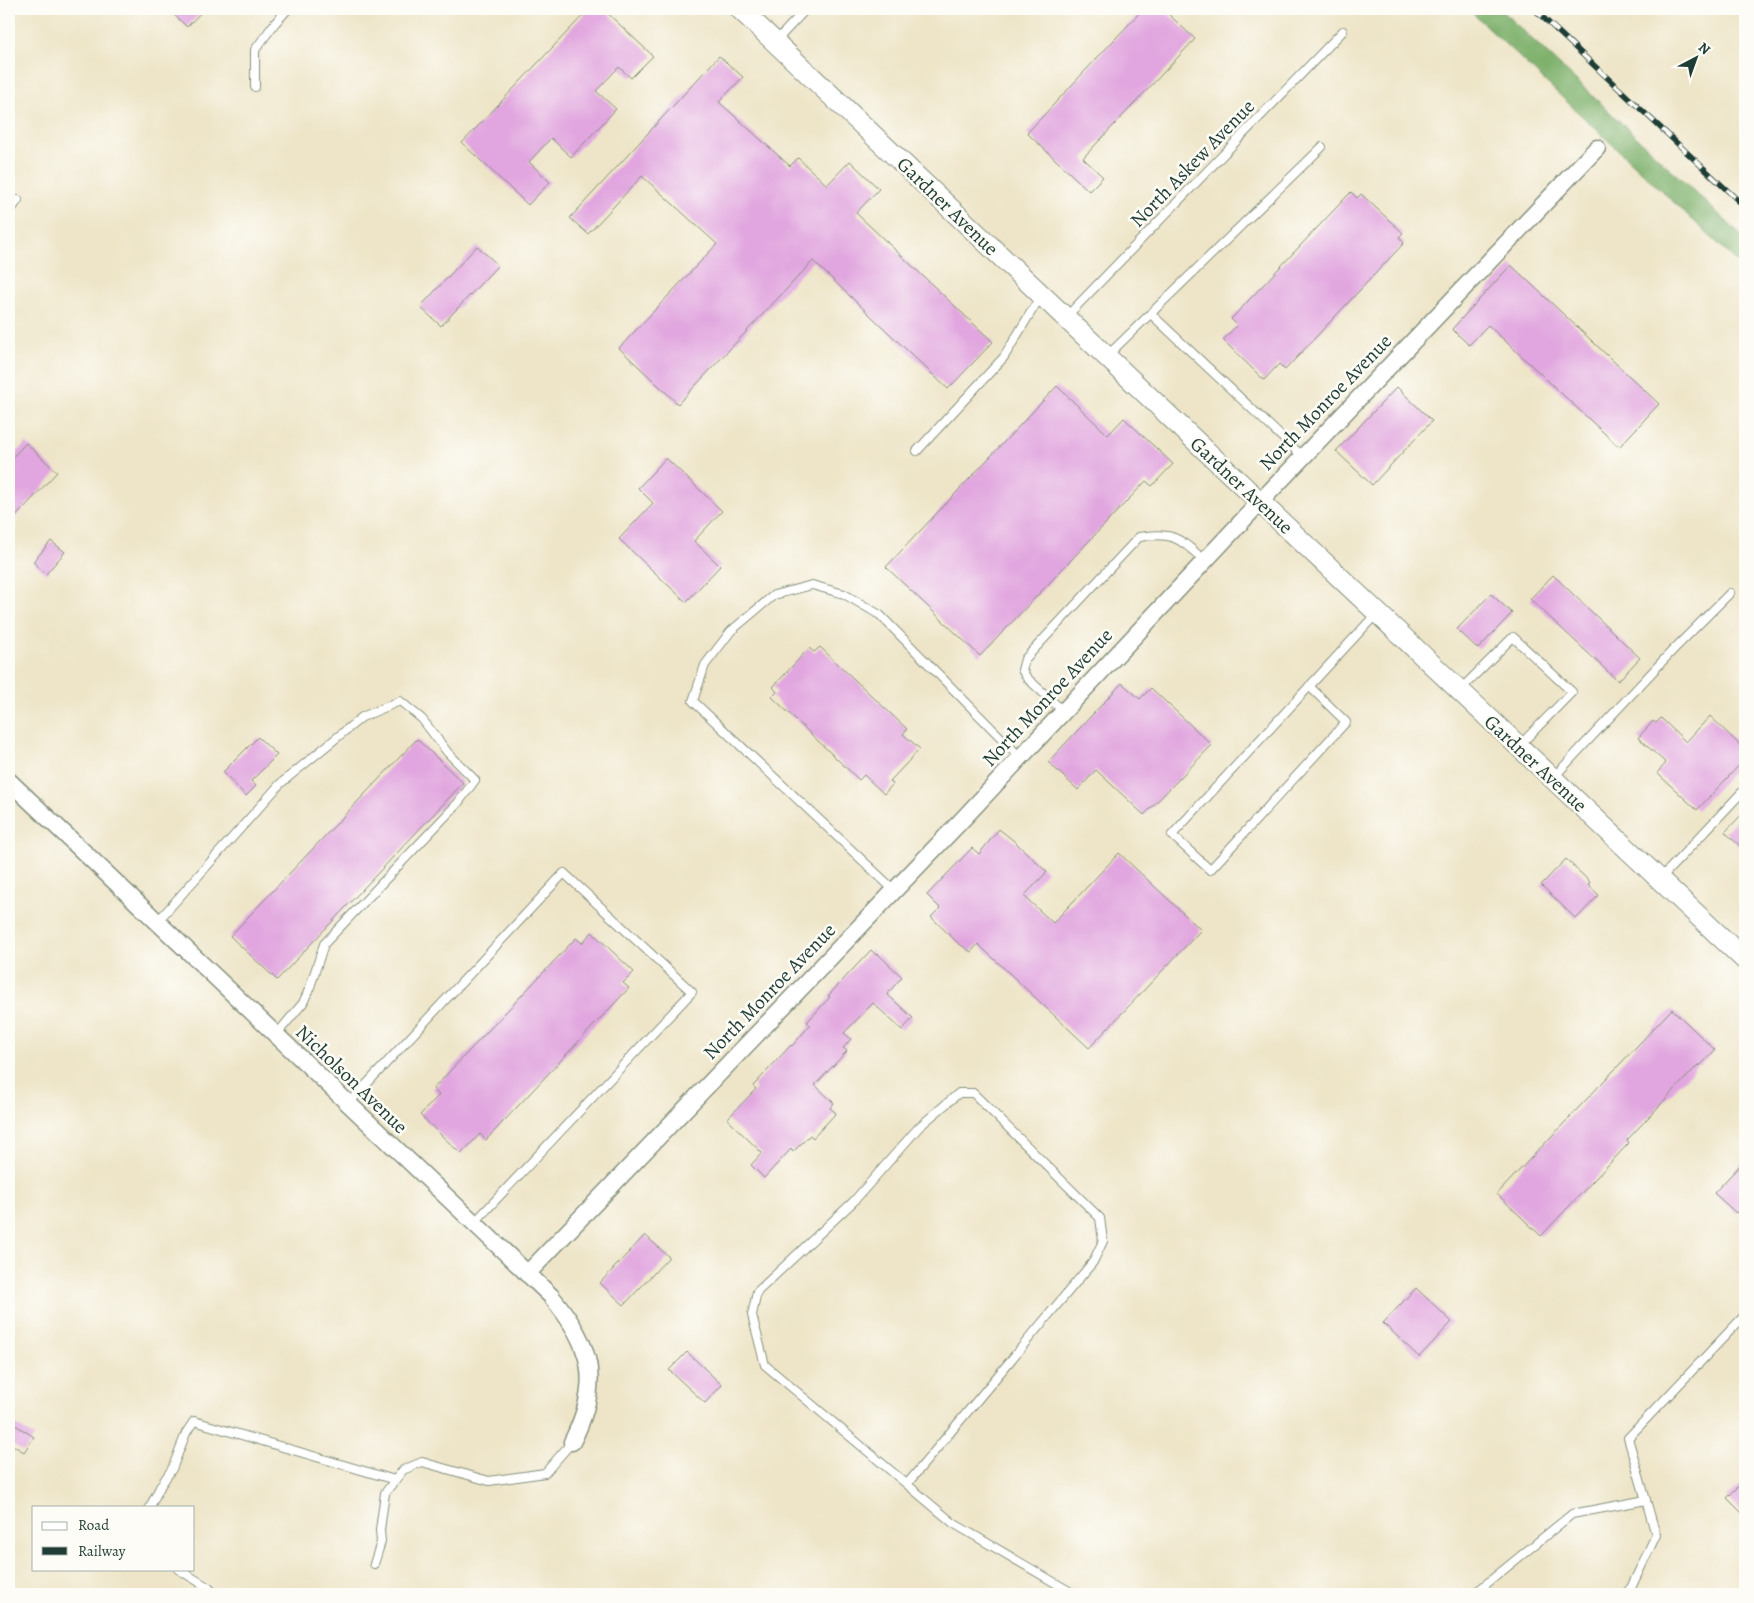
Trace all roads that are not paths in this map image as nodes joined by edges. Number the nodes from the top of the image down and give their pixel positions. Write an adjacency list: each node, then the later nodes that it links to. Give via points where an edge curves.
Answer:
1 (288, 9): 6 (lane, via 255,50)
2 (740, 9): 5 (street, Gardner Avenue)
3 (806, 9): 5 (lane)
4 (1343, 31): 13 (lane, North Askew Avenue)
5 (775, 42): 11 (street, Gardner Avenue)
6 (255, 87)
7 (1322, 147): 12 (lane)
8 (1597, 148): 16 (street, North Monroe Avenue)
9 (18, 200): 10 (lane)
10 (9, 213)
11 (1042, 295): 13 (street, Gardner Avenue); 15 (lane, via 1004,357)
12 (1150, 314): 14 (lane); 16 (lane)
13 (1065, 318): 14 (street, Gardner Avenue)
14 (1107, 357): 17 (street, Gardner Avenue)
15 (917, 451)
16 (1303, 456): 17 (street, North Monroe Avenue)
17 (1260, 502): 18 (street, North Monroe Avenue); 20 (street, Gardner Avenue)
18 (1205, 560): 23 (street, North Monroe Avenue); 23 (lane, via 1180,540 1158,534 1139,538 1025,659 1022,670 1027,678)
19 (1730, 593): 26 (lane)
20 (1377, 613): 21 (lane); 22 (street, Gardner Avenue)
21 (1309, 686): 21 (lane, via 1172,835 1210,870 1346,722)
22 (1460, 691): 24 (street, Gardner Avenue); 24 (lane, via 1513,637 1572,692)
23 (1063, 711): 25 (street, North Monroe Avenue)
24 (1519, 746): 26 (street, Gardner Avenue)
25 (1020, 757): 30 (street, North Monroe Avenue); 30 (lane, via 880,616 844,594 812,586 774,595 731,631 705,665 693,701)
26 (1553, 778): 29 (street, Gardner Avenue)
27 (9, 782): 31 (street, Nicholson Avenue)
28 (1745, 789): 29 (lane)
29 (1660, 879): 32 (street, Gardner Avenue)
30 (894, 890): 36 (street, North Monroe Avenue)
31 (157, 922): 33 (street, Nicholson Avenue); 33 (lane, via 280,784 362,717 400,701 422,719 448,753 475,780 458,803 324,944 303,1003)
32 (1745, 960)
33 (276, 1035): 34 (street, Nicholson Avenue)
34 (348, 1104): 35 (street, Nicholson Avenue); 35 (lane, via 564,873 692,992)
35 (474, 1224): 36 (street, Nicholson Avenue)
36 (527, 1274): 38 (street, Nicholson Avenue, via 562,1310 587,1356 590,1372 587,1404)
37 (1745, 1315): 41 (lane, via 1628,1438)
38 (572, 1442): 39 (lane, via 545,1473 489,1481 422,1462 403,1470)
39 (395, 1480): 42 (lane, via 194,1421); 43 (lane, via 384,1493 381,1542)
40 (907, 1484): 40 (lane, via 765,1365 752,1315 756,1292 853,1202 919,1126 959,1093 973,1093 1100,1218 1104,1241 1093,1262); 46 (lane, via 953,1523)
41 (1646, 1500): 47 (lane, via 1572,1514); 48 (lane, via 1656,1534)
42 (150, 1506)
43 (374, 1564)
44 (180, 1570): 45 (lane)
45 (215, 1594)
46 (1074, 1594)
47 (1474, 1594)
48 (1626, 1594)

